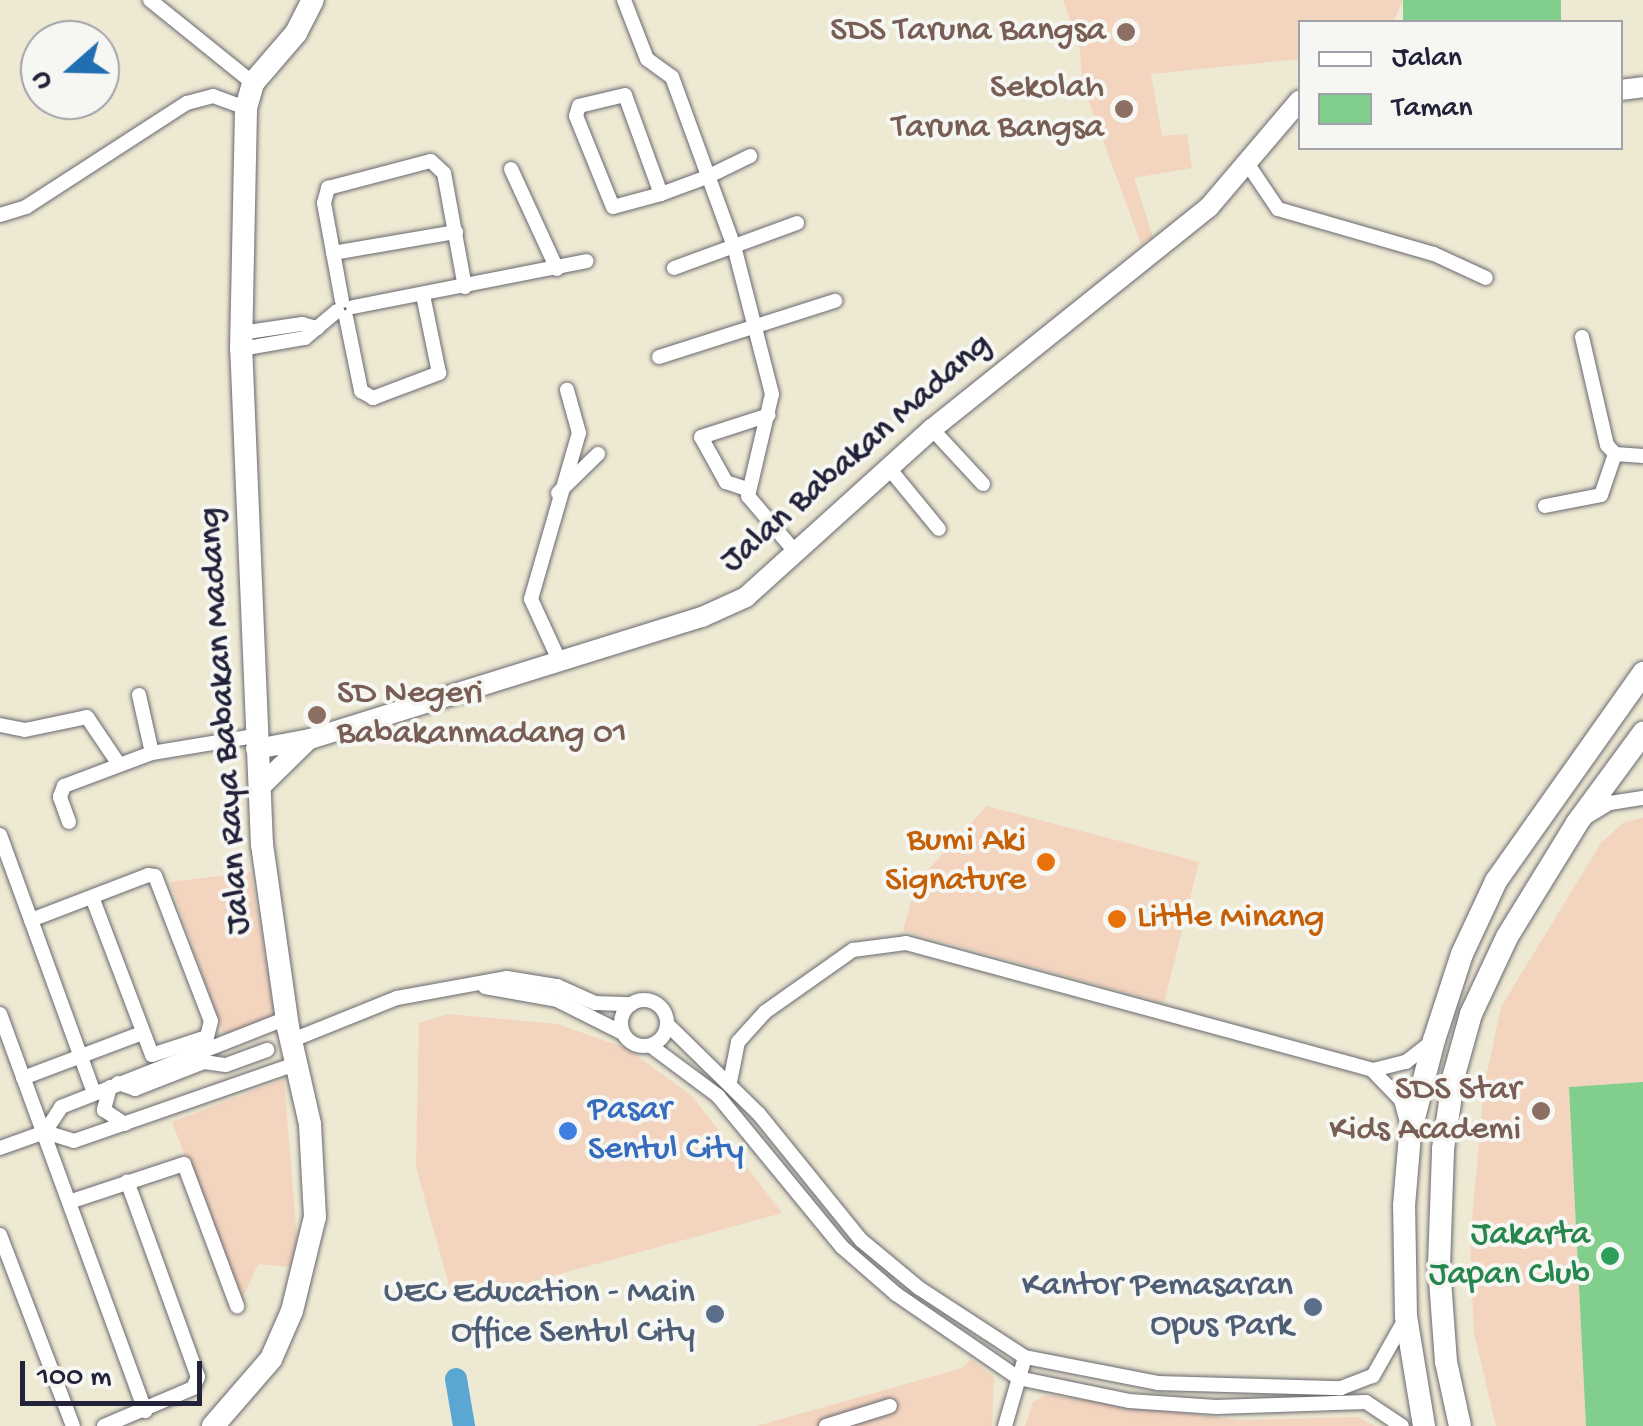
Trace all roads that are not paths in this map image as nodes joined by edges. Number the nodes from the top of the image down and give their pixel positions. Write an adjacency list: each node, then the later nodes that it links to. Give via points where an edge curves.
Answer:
1 (150, 0): 4 (street)
2 (313, 0): 4 (main road, Jalan Raya Babakan Madang, via 296,33)
3 (624, 0): 10 (street, via 647,59 672,77)
4 (253, 83): 6 (main road, Jalan Raya Babakan Madang)
5 (1298, 102): 8 (main road, Jalan Babakan Madang)
6 (246, 108): 12 (street, via 213,96 187,103 26,207); 27 (main road, Jalan Raya Babakan Madang)
7 (750, 156): 10 (street)
8 (1250, 166): 20 (street, via 1278,209); 31 (main road, Jalan Babakan Madang)
9 (510, 169): 19 (street)
10 (707, 177): 11 (street); 15 (street)
11 (660, 194): 11 (street, via 625,95 579,106 576,116 609,206)
12 (0, 215)
13 (797, 223): 15 (street)
14 (456, 232): 16 (street); 16 (street, via 444,173 431,161 328,188 324,203); 21 (street)
15 (734, 246): 18 (street); 25 (street)
16 (333, 253): 24 (street)
17 (588, 261): 19 (street)
18 (674, 268)
19 (557, 269): 21 (street)
20 (1486, 278)
21 (465, 287): 22 (street)
22 (424, 295): 24 (street); 24 (street, via 439,373 373,398 360,391)
23 (835, 301): 25 (street)
24 (344, 309): 27 (street, via 317,328 302,324)
25 (756, 325): 28 (street); 30 (street, via 770,380)
26 (1582, 337): 33 (street, via 1602,434)
27 (241, 341): 48 (main road, Jalan Raya Babakan Madang)
28 (659, 357)
29 (567, 390): 38 (street, via 579,433)
30 (769, 415): 37 (street); 37 (street, via 702,436 726,482)
31 (932, 430): 35 (main road, Jalan Babakan Madang); 36 (street)
32 (598, 454): 38 (street)
33 (1615, 454): 34 (street); 39 (street, via 1601,495)
34 (1643, 456)
35 (888, 467): 40 (street); 41 (main road, Jalan Babakan Madang)
36 (983, 484)
37 (746, 489): 41 (street, via 756,510)
38 (558, 494): 42 (street, via 531,599)
39 (1545, 506)
40 (939, 529)
41 (798, 554): 42 (main road, Jalan Babakan Madang, via 746,596 702,617)
42 (559, 660): 47 (main road, Jalan Babakan Madang)
43 (1643, 673): 60 (main road, via 1496,881)
44 (138, 695): 49 (street)
45 (0, 725): 50 (street, via 25,730 87,718)
46 (1643, 734): 54 (main road)
47 (310, 739): 48 (main road, Jalan Babakan Madang); 51 (main road)
48 (255, 742): 49 (street); 51 (main road, Jalan Raya Babakan Madang)
49 (152, 753): 50 (street)
50 (118, 763): 53 (street, via 60,790)
51 (261, 786): 64 (main road, Jalan Raya Babakan Madang, via 262,845)
52 (1643, 798): 54 (street, via 1610,804)
53 (69, 822)
54 (1577, 823): 62 (main road, via 1506,937)
55 (0, 836): 57 (street)
56 (92, 897): 57 (street); 65 (street); 65 (street, via 156,876 212,1026 208,1037 159,1057)
57 (31, 920): 70 (street)
58 (454, 985): 59 (street, via 518,978 595,1003); 64 (street); 66 (street, via 543,996)
59 (631, 1004): 63 (street, via 658,1005); 66 (street, via 622,1015)
60 (1445, 1005): 62 (main road); 67 (main road)
61 (0, 1014): 74 (street)
62 (1472, 1014): 88 (main road, via 1454,1075 1438,1208)
63 (668, 1024): 68 (street); 75 (street)
64 (294, 1028): 71 (main road, Jalan Raya Babakan Madang); 76 (street)
65 (142, 1033): 70 (street)
66 (623, 1033): 68 (street, via 636,1046)
67 (1434, 1040): 73 (street, via 1406,1062); 80 (main road)
68 (650, 1046): 90 (street, via 718,1096 842,1247 896,1294)
69 (267, 1050): 72 (street)
70 (81, 1056): 74 (street); 77 (street)
71 (295, 1064): 78 (street); 99 (main road, Jalan Raya Babakan Madang, via 316,1180 307,1255 271,1359)
72 (226, 1065): 76 (street, via 204,1062 135,1089); 78 (street, via 211,1084)
73 (1372, 1070): 75 (street, via 888,942 852,950 765,1012 738,1042); 80 (street, via 1401,1100)
74 (24, 1078): 79 (street)
75 (730, 1082): 87 (street, via 862,1240 919,1288)
76 (114, 1085): 78 (street, via 104,1110); 79 (street, via 61,1107)
77 (92, 1088)
78 (130, 1122): 79 (street, via 74,1142)
79 (45, 1132): 81 (street); 83 (street)
80 (1410, 1134): 86 (main road)
81 (0, 1148)
82 (127, 1181): 83 (street); 85 (street, via 184,1164); 95 (street, via 198,1377 193,1388)
83 (69, 1202): 95 (street)
84 (0, 1235): 97 (street)
85 (237, 1306)
86 (1406, 1316): 89 (main road); 91 (street, via 1388,1360 1360,1384 1222,1388)
87 (1025, 1357): 90 (street); 91 (street)
88 (1446, 1362): 89 (main road, via 1438,1372); 92 (main road)
89 (1413, 1369): 96 (main road)
90 (1018, 1378): 93 (street); 101 (street)
91 (1132, 1378): 93 (street)
92 (1453, 1395): 96 (main road, via 1429,1392); 103 (main road)
93 (1129, 1401): 102 (street, via 1238,1408 1366,1402)
94 (890, 1406): 100 (street)
95 (145, 1411): 98 (street)
96 (1422, 1418)
97 (73, 1426)
98 (104, 1426)
99 (213, 1426)
100 (826, 1426)
101 (1005, 1426)
102 (1402, 1426)
103 (1460, 1426)

